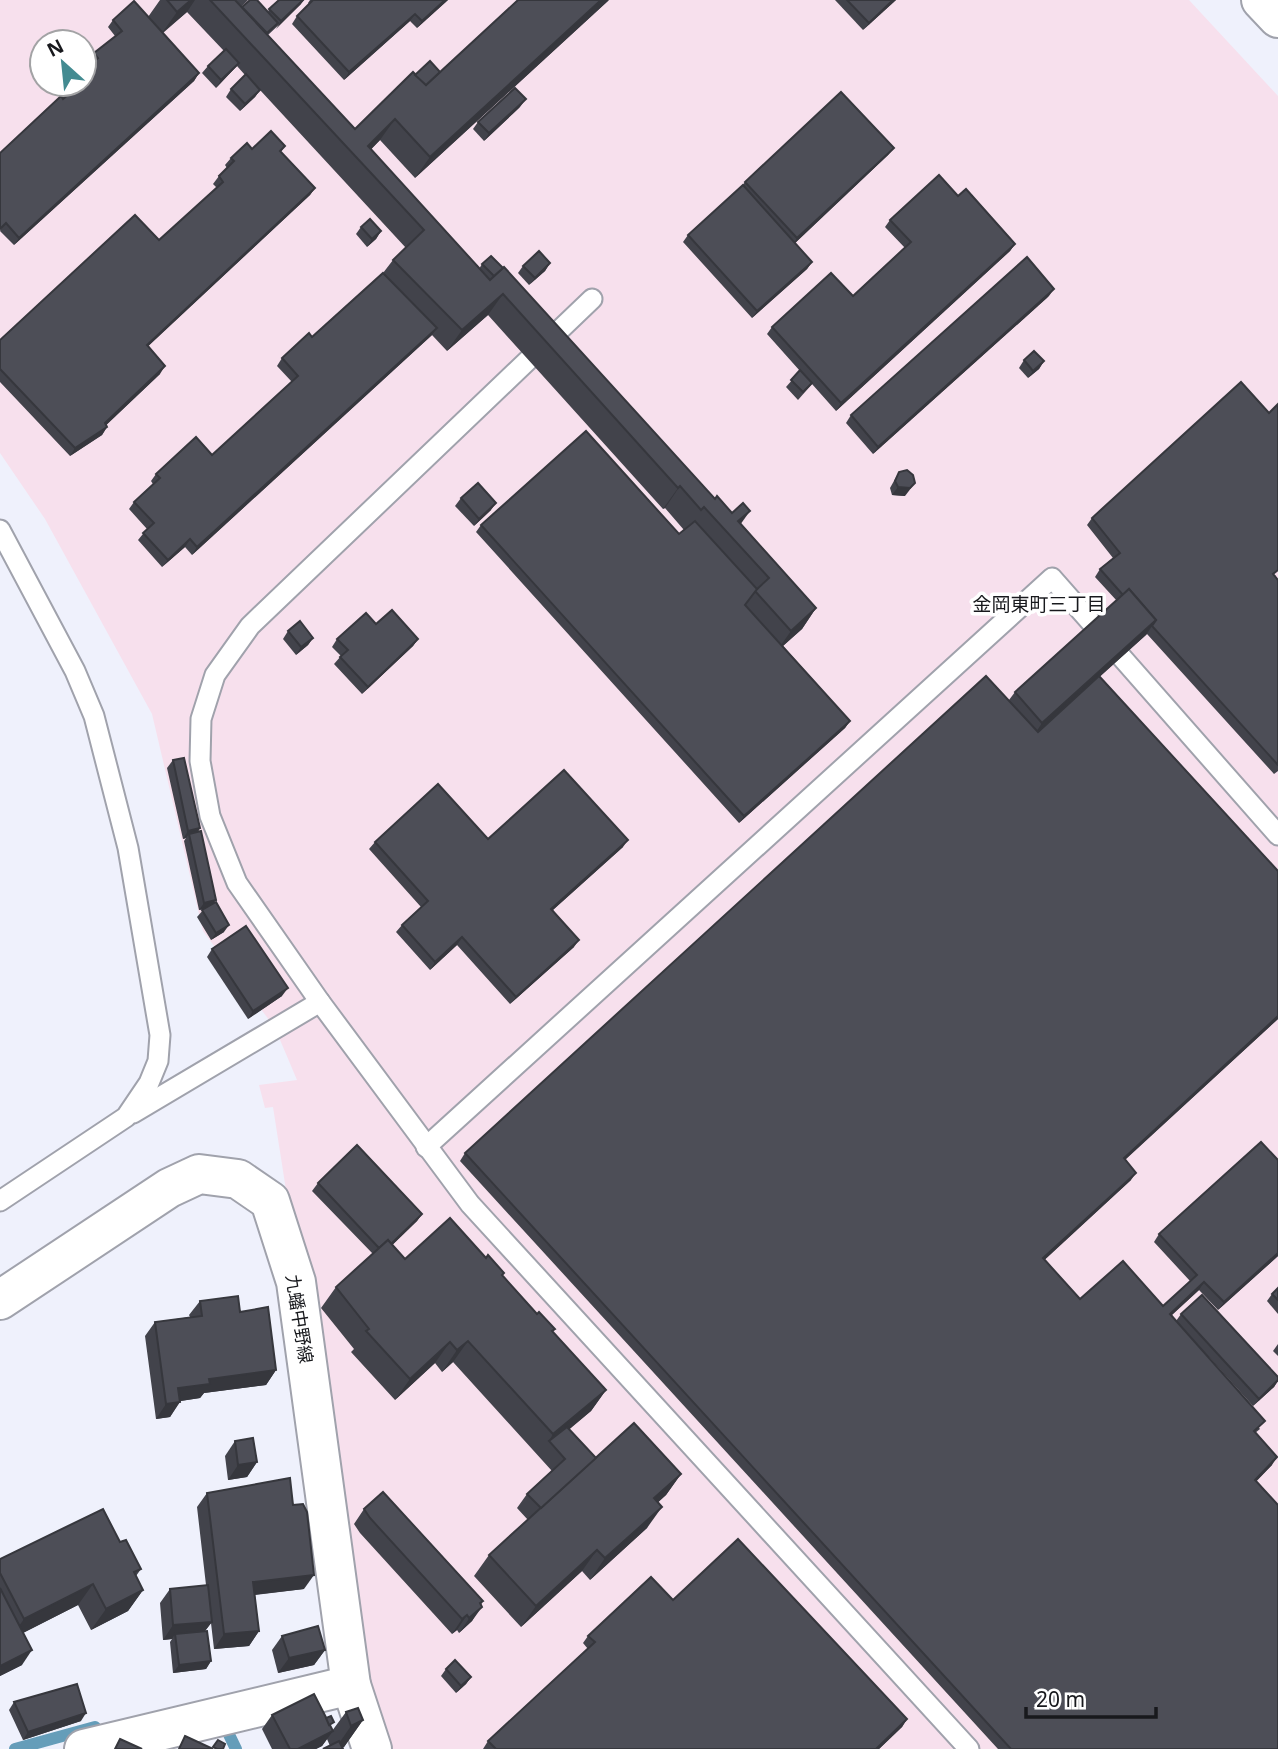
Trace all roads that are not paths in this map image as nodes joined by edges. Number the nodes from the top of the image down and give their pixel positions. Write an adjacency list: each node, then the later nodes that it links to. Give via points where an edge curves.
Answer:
1 (1261, 0): 2 (main road)
2 (1278, 18)
3 (592, 299): 6 (lane, via 250,626 215,675 201,719 200,761 210,816 237,883)
4 (0, 530): 7 (lane, via 94,716 128,848 160,1035 158,1061 149,1083)
5 (1278, 835): 8 (lane, via 1052,578)
6 (320, 1002): 7 (lane); 8 (lane)
7 (126, 1117): 9 (lane)
8 (425, 1147): 14 (lane, via 470,1204)
9 (0, 1200)
10 (0, 1300): 11 (main road, 九蟠中野線, via 169,1188 200,1174 238,1179 270,1201 296,1282)
11 (351, 1685): 12 (main road); 13 (main road, 九蟠中野線)
12 (84, 1749)
13 (372, 1749)
14 (969, 1749)

